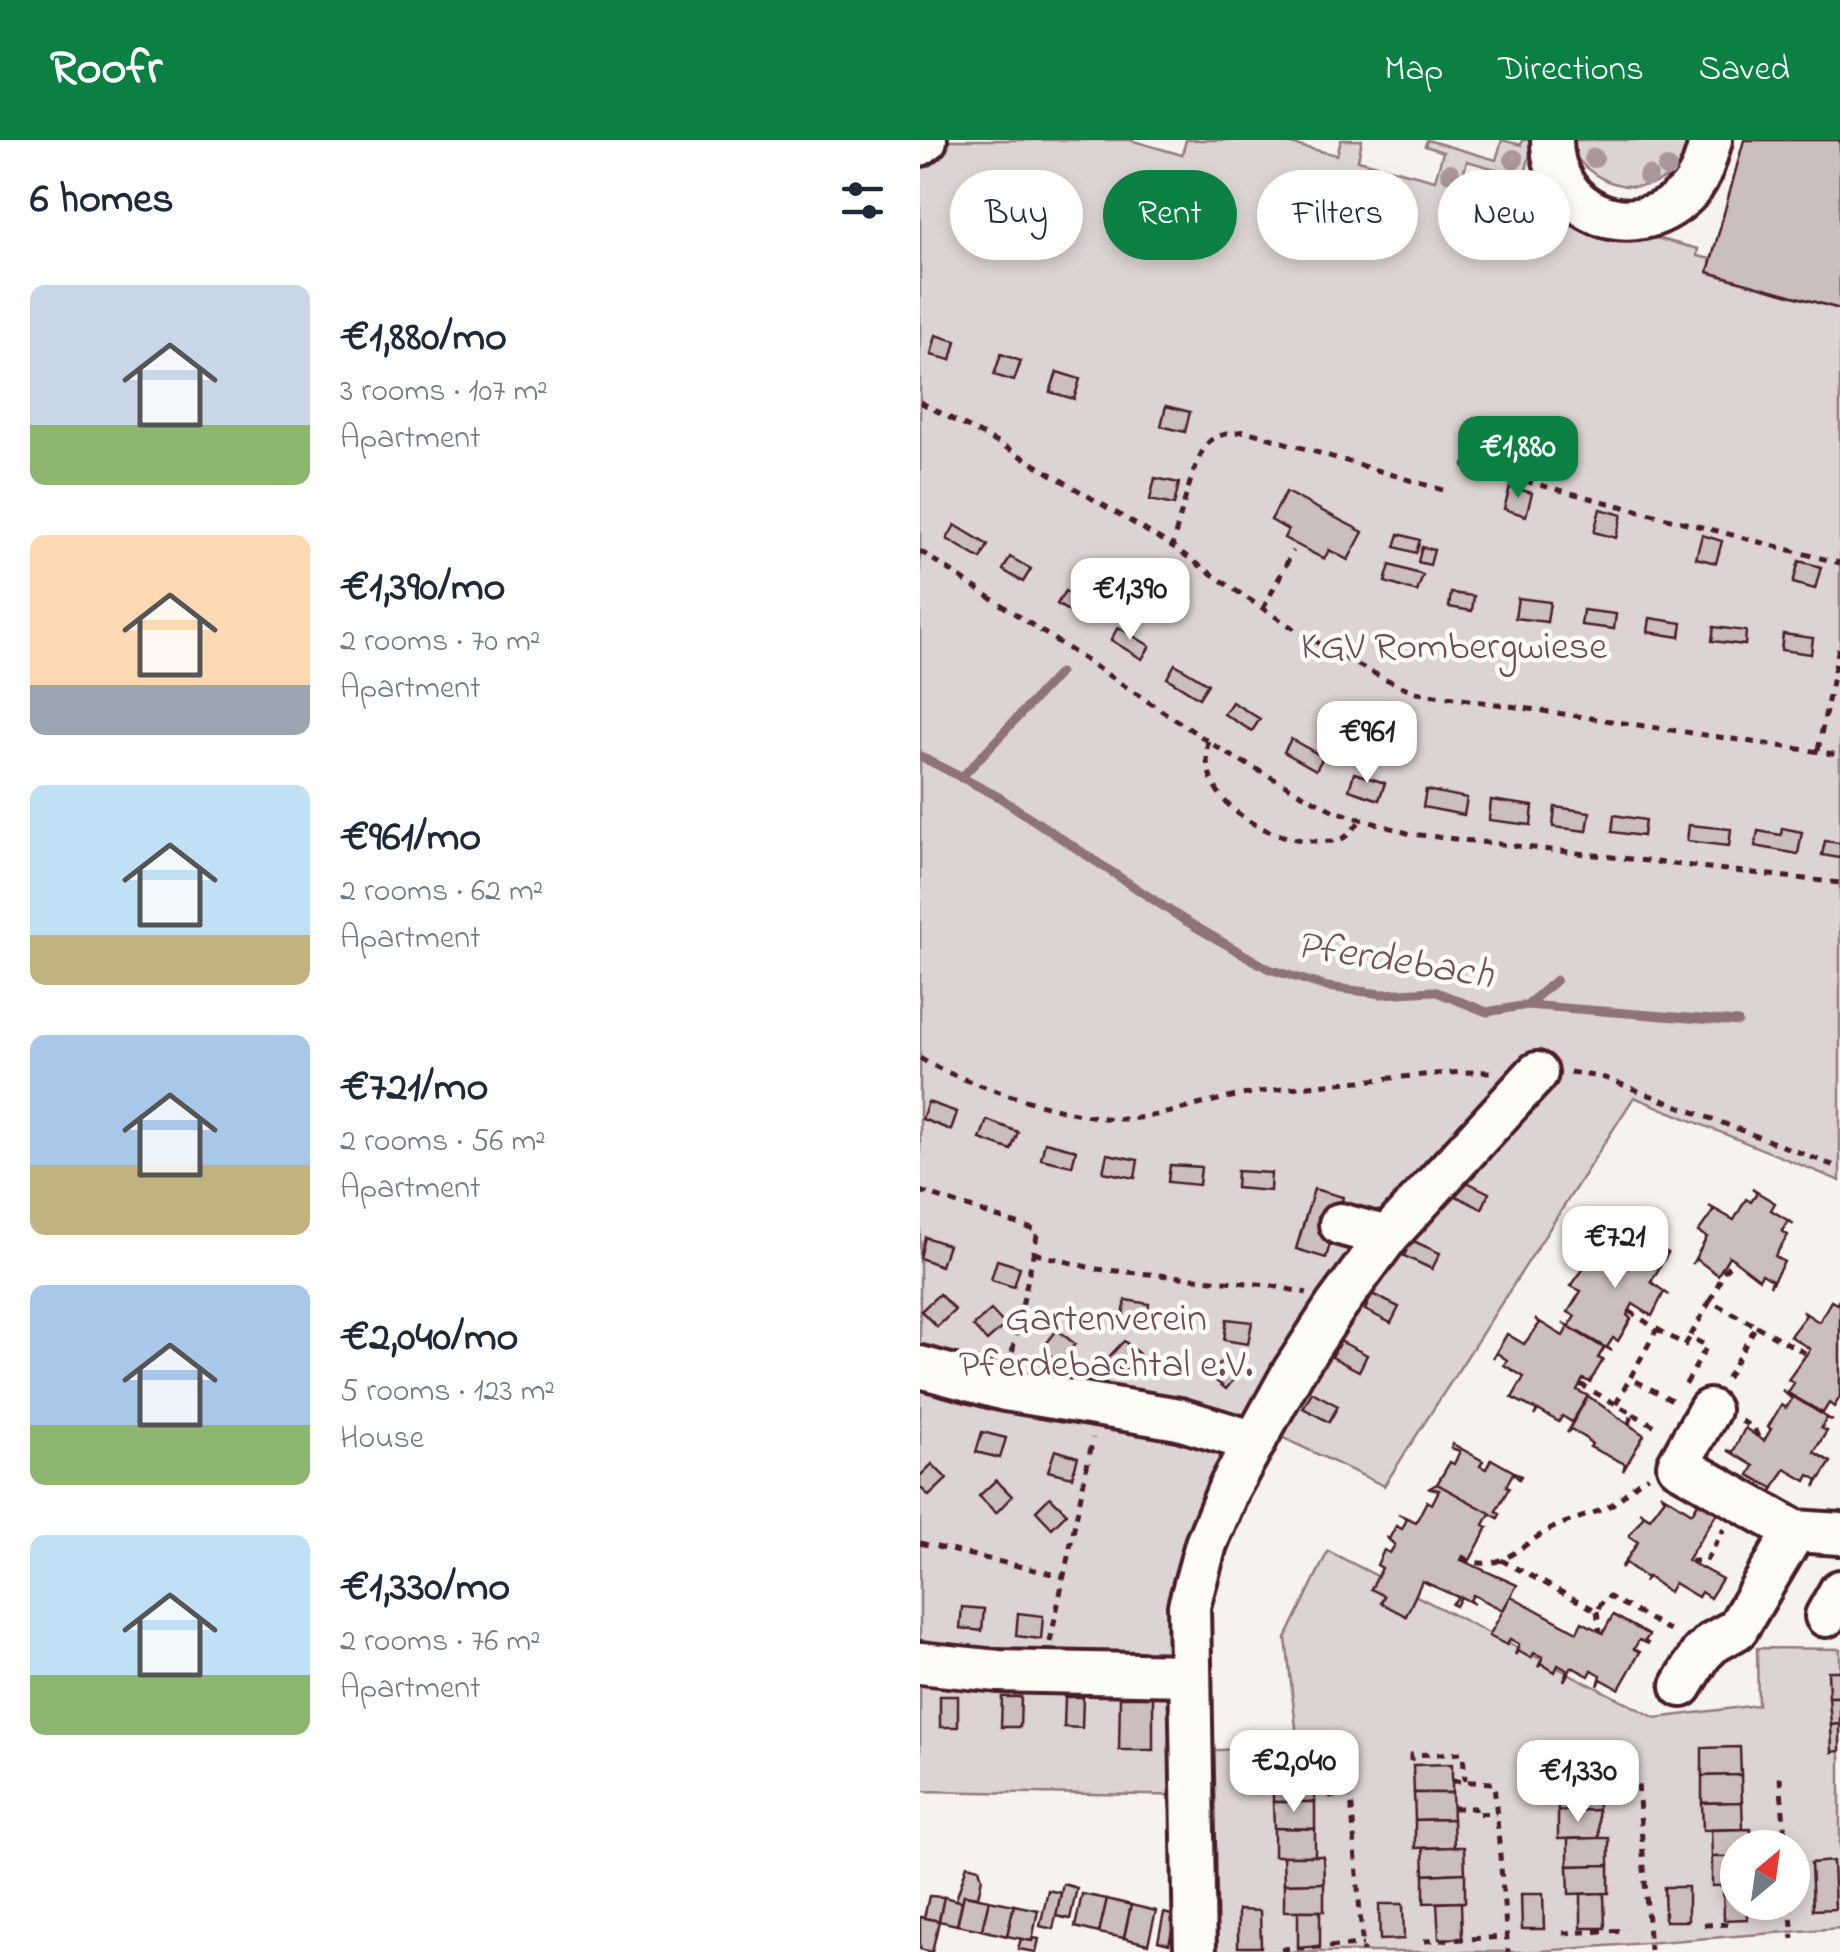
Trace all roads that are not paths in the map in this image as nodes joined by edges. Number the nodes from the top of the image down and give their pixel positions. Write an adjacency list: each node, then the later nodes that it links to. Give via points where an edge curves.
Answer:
1 (926, 140): 4 (lane)
2 (1552, 140): 3 (lane, via 1566,190 1592,212 1624,220 1668,209 1687,194)
3 (1711, 140)
4 (920, 145)
5 (1537, 1072): 7 (lane)
6 (1340, 1224): 7 (lane)
7 (1387, 1236): 10 (lane, via 1293,1372)
8 (920, 1368): 10 (lane, via 1004,1390 1179,1418)
9 (1709, 1410): 11 (lane, via 1678,1465)
10 (1255, 1442): 14 (lane, via 1206,1544 1189,1606)
11 (1795, 1531): 12 (lane); 15 (lane, via 1738,1629 1706,1649)
12 (1840, 1534)
13 (920, 1664): 14 (lane)
14 (1188, 1674): 16 (lane)
15 (1682, 1686)
16 (1194, 1952)

